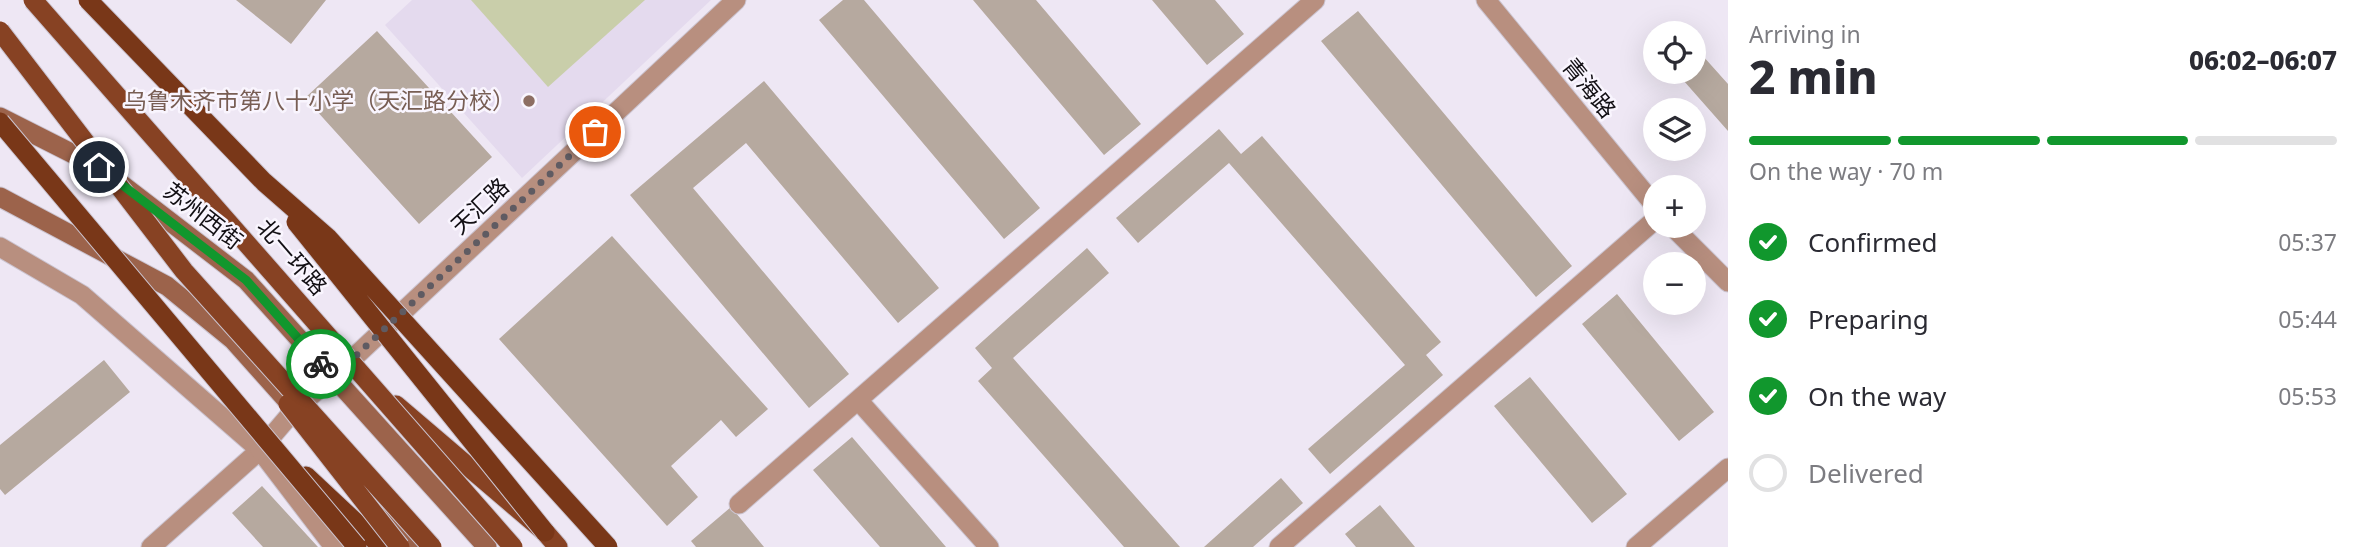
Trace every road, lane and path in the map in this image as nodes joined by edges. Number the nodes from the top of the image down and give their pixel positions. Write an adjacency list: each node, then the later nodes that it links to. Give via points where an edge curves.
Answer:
1 (33, 0): 17 (main road, 北一环路, bridge)
2 (88, 0): 8 (highway, bridge)
3 (736, 0): 16 (street, 天汇路)
4 (1315, 0): 18 (street)
5 (1486, 0): 9 (street, 青海路)
6 (0, 31): 14 (main road, bridge)
7 (0, 119): 16 (main road, 苏州西街, via 99,167 246,280); 20 (highway, bridge)
8 (264, 182): 23 (highway, bridge); 34 (highway, bridge, via 328,238)
9 (1643, 191)
10 (0, 197): 19 (main road, via 167,286 233,340)
11 (1643, 230): 36 (street)
12 (1684, 238): 15 (street)
13 (0, 247): 20 (street, via 82,295)
14 (184, 271): 28 (main road, bridge); 30 (main road, bridge)
15 (1728, 282)
16 (333, 377): 19 (street, 天汇路); 31 (main road, 苏州西街)
17 (370, 383): 23 (main road, bridge); 32 (main road, 北一环路, bridge)
18 (858, 400): 22 (street); 35 (street)
19 (295, 409): 20 (street, 天汇路); 29 (main road)
20 (265, 447): 24 (street, 天汇路); 25 (street); 26 (highway, bridge); 27 (highway, bridge)
21 (1728, 468): 37 (street)
22 (740, 504)
23 (545, 532): 33 (main road)
24 (151, 547)
25 (334, 547)
26 (357, 547)
27 (382, 547)
28 (400, 547)
29 (419, 547)
30 (432, 547)
31 (487, 547)
32 (513, 547)
33 (558, 547)
34 (608, 547)
35 (989, 547)
36 (1279, 547)
37 (1636, 547)

